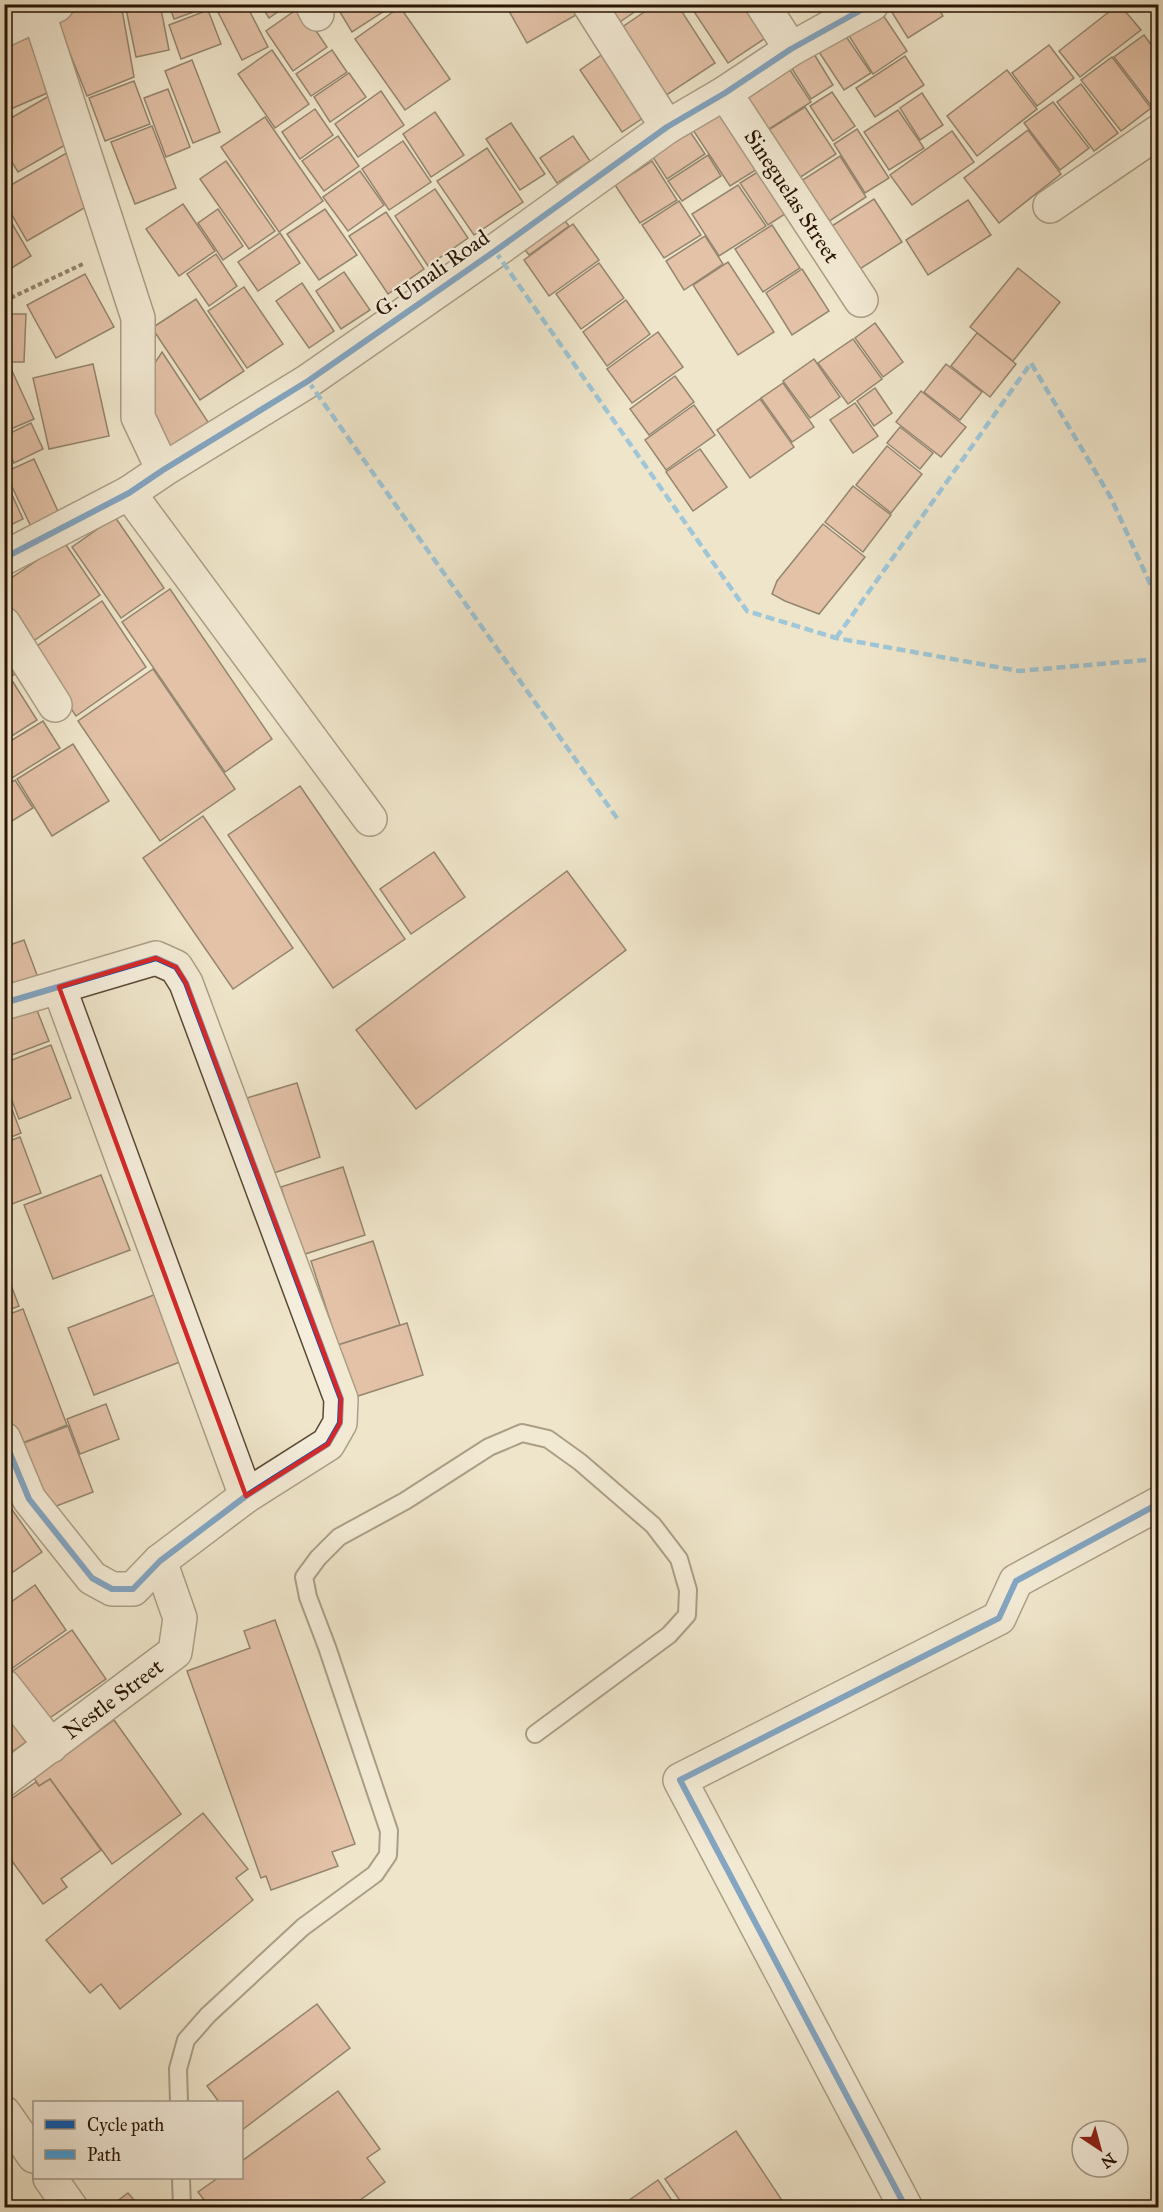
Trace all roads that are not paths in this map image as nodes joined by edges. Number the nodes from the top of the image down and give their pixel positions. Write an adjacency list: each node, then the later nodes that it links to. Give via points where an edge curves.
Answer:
1 (589, 4): 8 (street)
2 (762, 4): 6 (street)
3 (872, 4): 6 (street, G. Umali Road)
4 (49, 10): 5 (street); 12 (street, via 138,318 138,417)
5 (4, 30)
6 (791, 49): 7 (street, G. Umali Road)
7 (725, 93): 8 (street, G. Umali Road); 11 (street, Sineguelas Street)
8 (666, 127): 12 (street, G. Umali Road, via 308,381)
9 (1158, 132): 10 (street)
10 (1050, 206)
11 (861, 300)
12 (163, 470): 13 (street, G. Umali Road)
13 (129, 493): 14 (street, G. Umali Road); 17 (street)
14 (4, 558)
15 (4, 624): 16 (street)
16 (55, 705)
17 (370, 819)
18 (59, 987): 19 (street); 21 (street); 21 (street, via 156,958 176,967 190,994 341,1399 340,1423 328,1444)
19 (4, 1003)
20 (4, 1439): 23 (street, via 29,1500 92,1578 112,1589 133,1589)
21 (246, 1496): 23 (street)
22 (1158, 1504): 35 (street, via 1016,1581 999,1618 680,1780)
23 (160, 1561): 26 (street, Nestle Street, via 180,1618 175,1652)
24 (4, 1686): 26 (street)
25 (535, 1734): 28 (lane, via 669,1635 687,1615 688,1590 679,1559 653,1525 548,1439 522,1433 489,1447 405,1501 339,1537 304,1577 388,1831 388,1855 375,1874 303,1927 208,2014 186,2040 178,2069)
26 (51, 1746): 27 (street, Nestle Street)
27 (4, 1780)
28 (179, 2101)
29 (4, 2113): 30 (street)
30 (33, 2155)
31 (51, 2179): 33 (street)
32 (181, 2179): 34 (lane)
33 (71, 2208)
34 (182, 2208)
35 (906, 2208)

